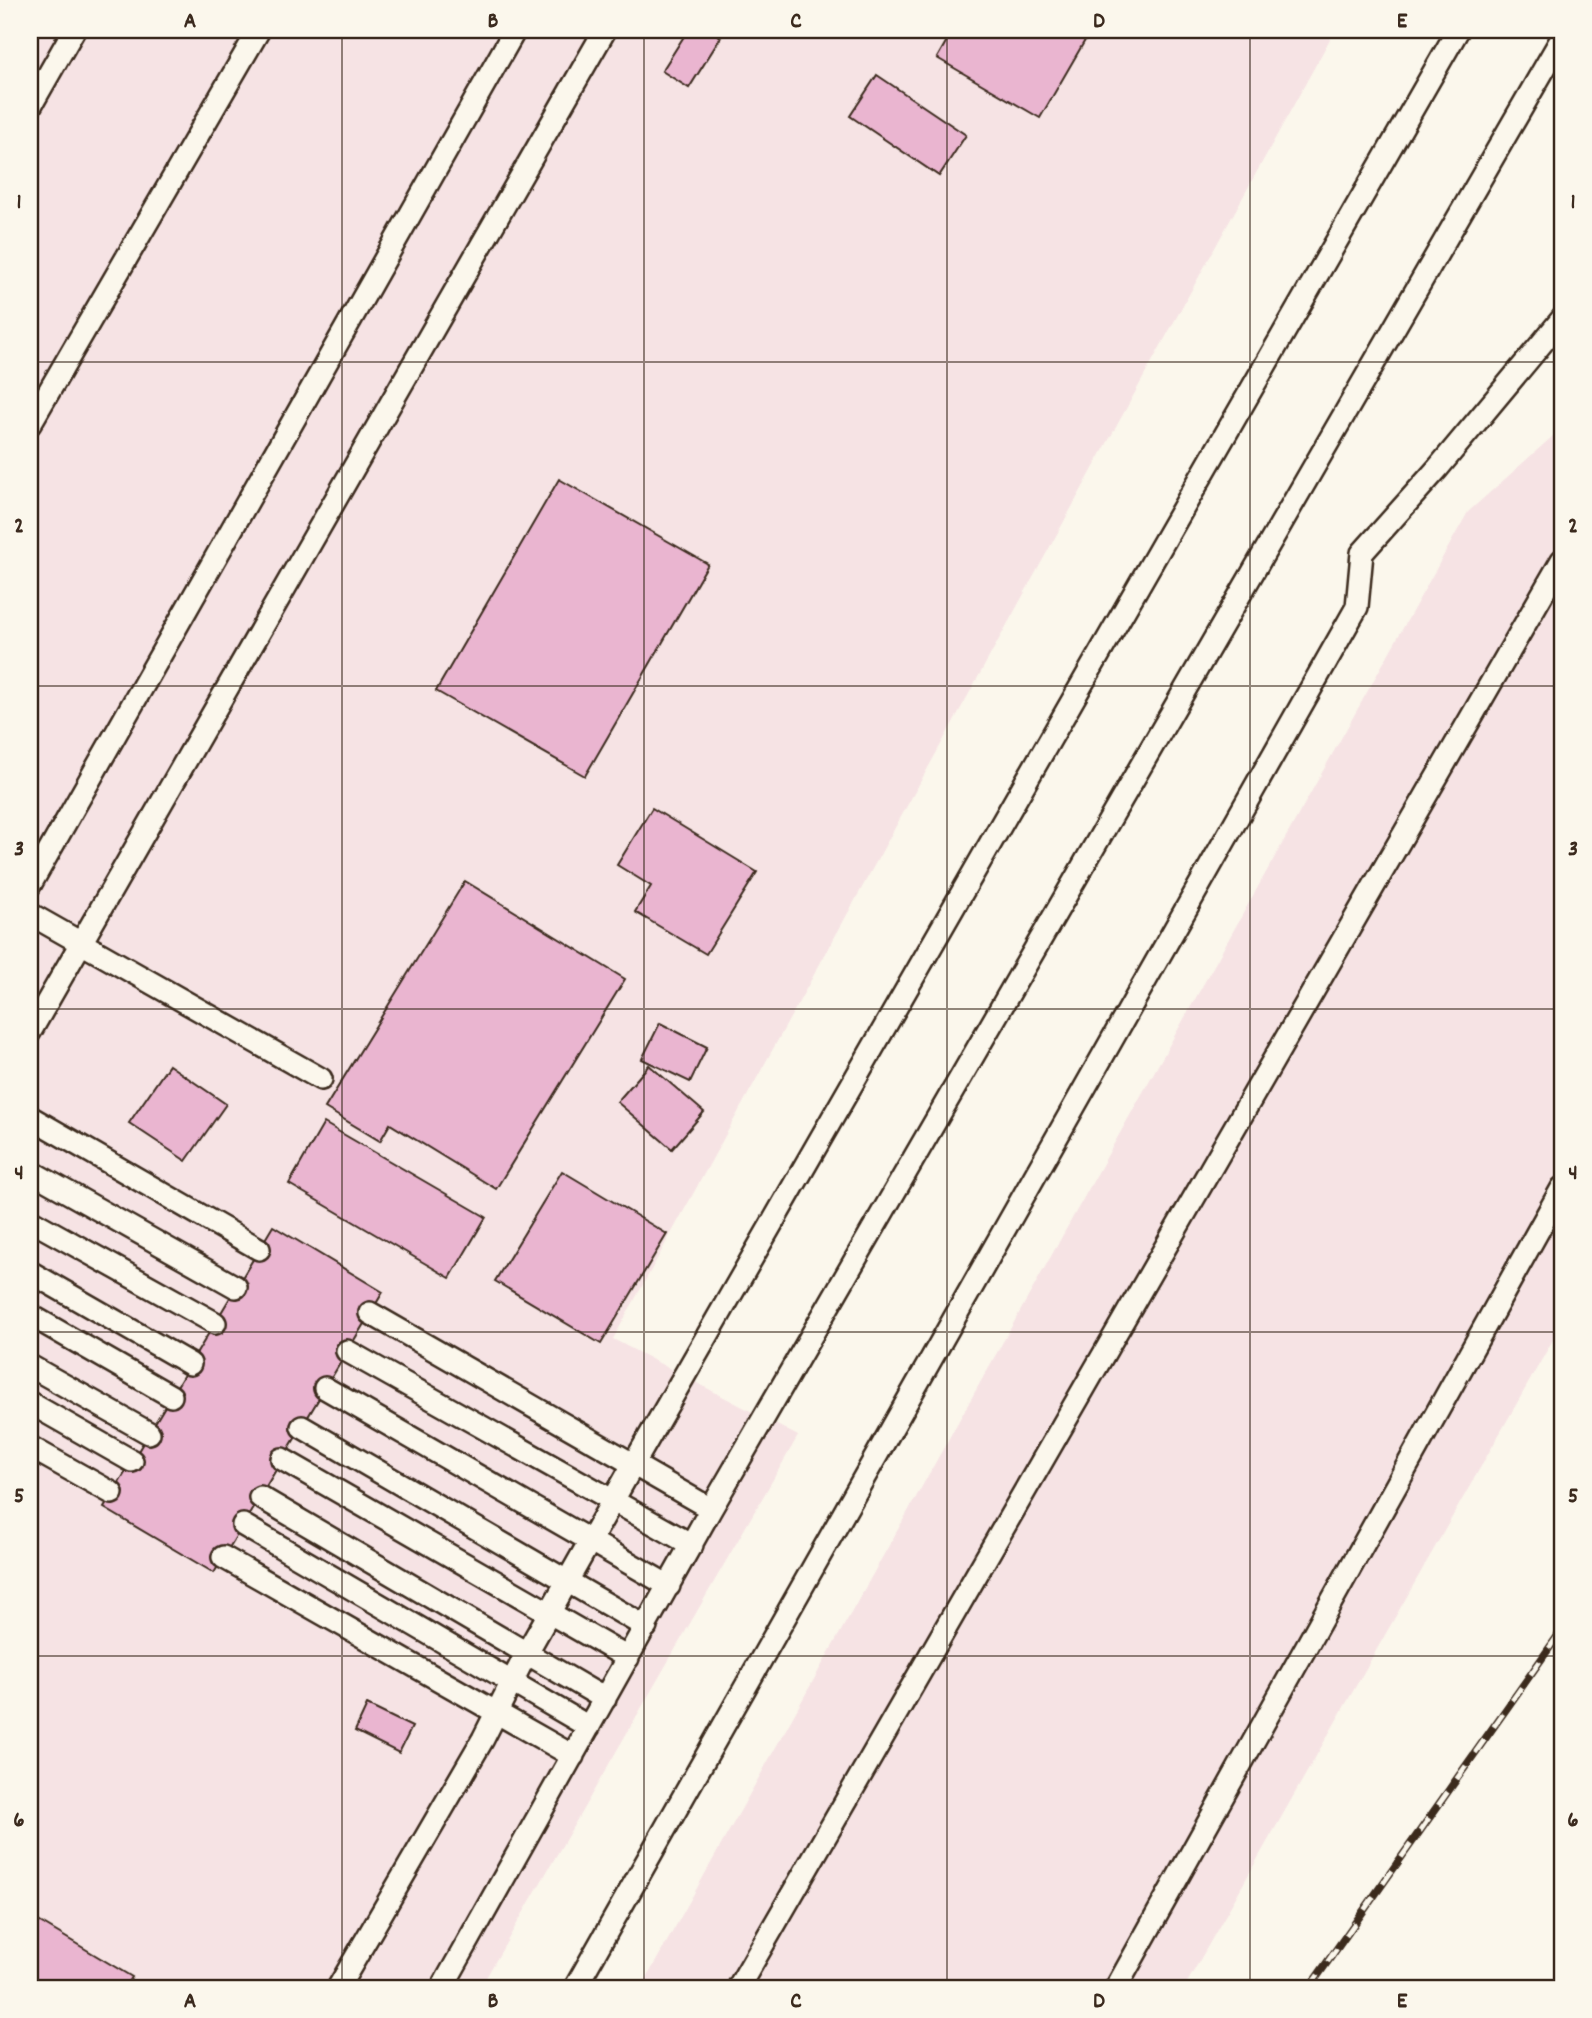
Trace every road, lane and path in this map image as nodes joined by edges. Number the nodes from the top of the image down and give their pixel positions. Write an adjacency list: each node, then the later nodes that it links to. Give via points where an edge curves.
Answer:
1 (75, 30): 7 (lane)
2 (260, 30): 9 (lane)
3 (515, 30): 11 (lane)
4 (606, 30): 13 (lane)
5 (1458, 30): 37 (lane)
6 (1562, 38): 41 (lane)
7 (30, 107)
8 (1562, 319): 59 (lane, via 1362,553 1357,607)
9 (30, 425)
10 (1562, 560): 60 (lane)
11 (30, 885)
12 (30, 914): 13 (lane)
13 (81, 943): 14 (lane); 15 (lane)
14 (30, 1032)
15 (321, 1079)
16 (30, 1117): 20 (lane)
17 (30, 1171): 22 (lane)
18 (1562, 1188): 61 (lane)
19 (30, 1220): 25 (lane)
20 (259, 1249)
21 (30, 1272): 27 (lane)
22 (236, 1287)
23 (370, 1313): 37 (lane)
24 (30, 1315): 30 (lane)
25 (215, 1324)
26 (347, 1351): 40 (lane)
27 (190, 1364)
28 (30, 1366): 33 (lane)
29 (326, 1388): 43 (lane)
30 (171, 1396)
31 (30, 1403): 36 (lane)
32 (302, 1427): 46 (lane)
33 (149, 1433)
34 (30, 1447): 38 (lane)
35 (282, 1459): 48 (lane)
36 (132, 1461)
37 (633, 1465): 40 (lane); 41 (lane)
38 (113, 1493)
39 (260, 1496): 50 (lane)
40 (614, 1500): 43 (lane); 44 (lane)
41 (711, 1509): 44 (lane)
42 (243, 1525): 52 (lane)
43 (590, 1541): 46 (lane); 47 (lane)
44 (692, 1545): 47 (lane)
45 (223, 1558): 54 (lane)
46 (567, 1582): 48 (lane); 49 (lane)
47 (669, 1586): 49 (lane)
48 (550, 1614): 50 (lane); 51 (lane)
49 (646, 1627): 51 (lane)
50 (526, 1654): 52 (lane); 53 (lane)
51 (628, 1658): 53 (lane)
52 (512, 1683): 54 (lane); 55 (lane)
53 (605, 1699): 55 (lane)
54 (496, 1713): 56 (lane); 57 (lane)
55 (589, 1727): 56 (lane)
56 (573, 1756): 58 (lane)
57 (338, 1988)
58 (442, 1988)
59 (575, 1988)
60 (738, 1988)
61 (1116, 1988)

